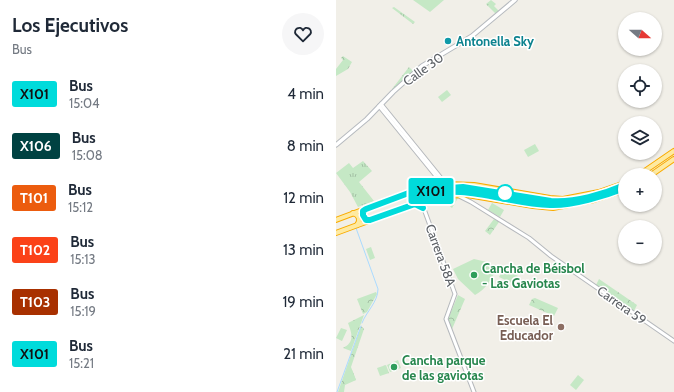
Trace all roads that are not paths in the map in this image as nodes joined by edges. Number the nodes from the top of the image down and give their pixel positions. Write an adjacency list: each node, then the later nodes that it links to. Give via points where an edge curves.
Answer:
1 (515, 0): 2 (main road, Calle 30, via 472,36 422,66)
2 (380, 105): 3 (main road, Calle 30); 8 (street, via 442,178); 9 (street, via 440,180)
3 (336, 145)
4 (674, 151): 6 (highway)
5 (674, 159): 7 (highway)
6 (649, 168)
7 (661, 168)
8 (450, 184): 9 (highway); 10 (highway, via 474,185 563,199)
9 (439, 185): 11 (highway)
10 (618, 185)
11 (414, 191): 16 (street, Carrera 58A); 20 (highway)
12 (618, 192): 14 (highway, via 553,208)
13 (457, 195): 14 (highway); 15 (highway); 17 (street, Carrera 59)
14 (471, 196): 17 (street)
15 (427, 199): 16 (highway); 19 (highway)
16 (421, 201): 18 (highway); 19 (street, Carrera 58A)
17 (471, 202): 26 (street, Carrera 59, via 529,238)
18 (415, 204): 19 (street, Carrera 58A); 23 (highway)
19 (423, 208): 27 (street, Carrera 58A, via 455,294 446,319)
20 (366, 209): 21 (highway); 23 (highway, via 363,217)
21 (353, 213): 22 (highway); 24 (highway, via 359,218)
22 (336, 220)
23 (370, 220): 24 (highway)
24 (357, 225): 25 (highway)
25 (336, 233)
26 (674, 341)
27 (474, 392)

